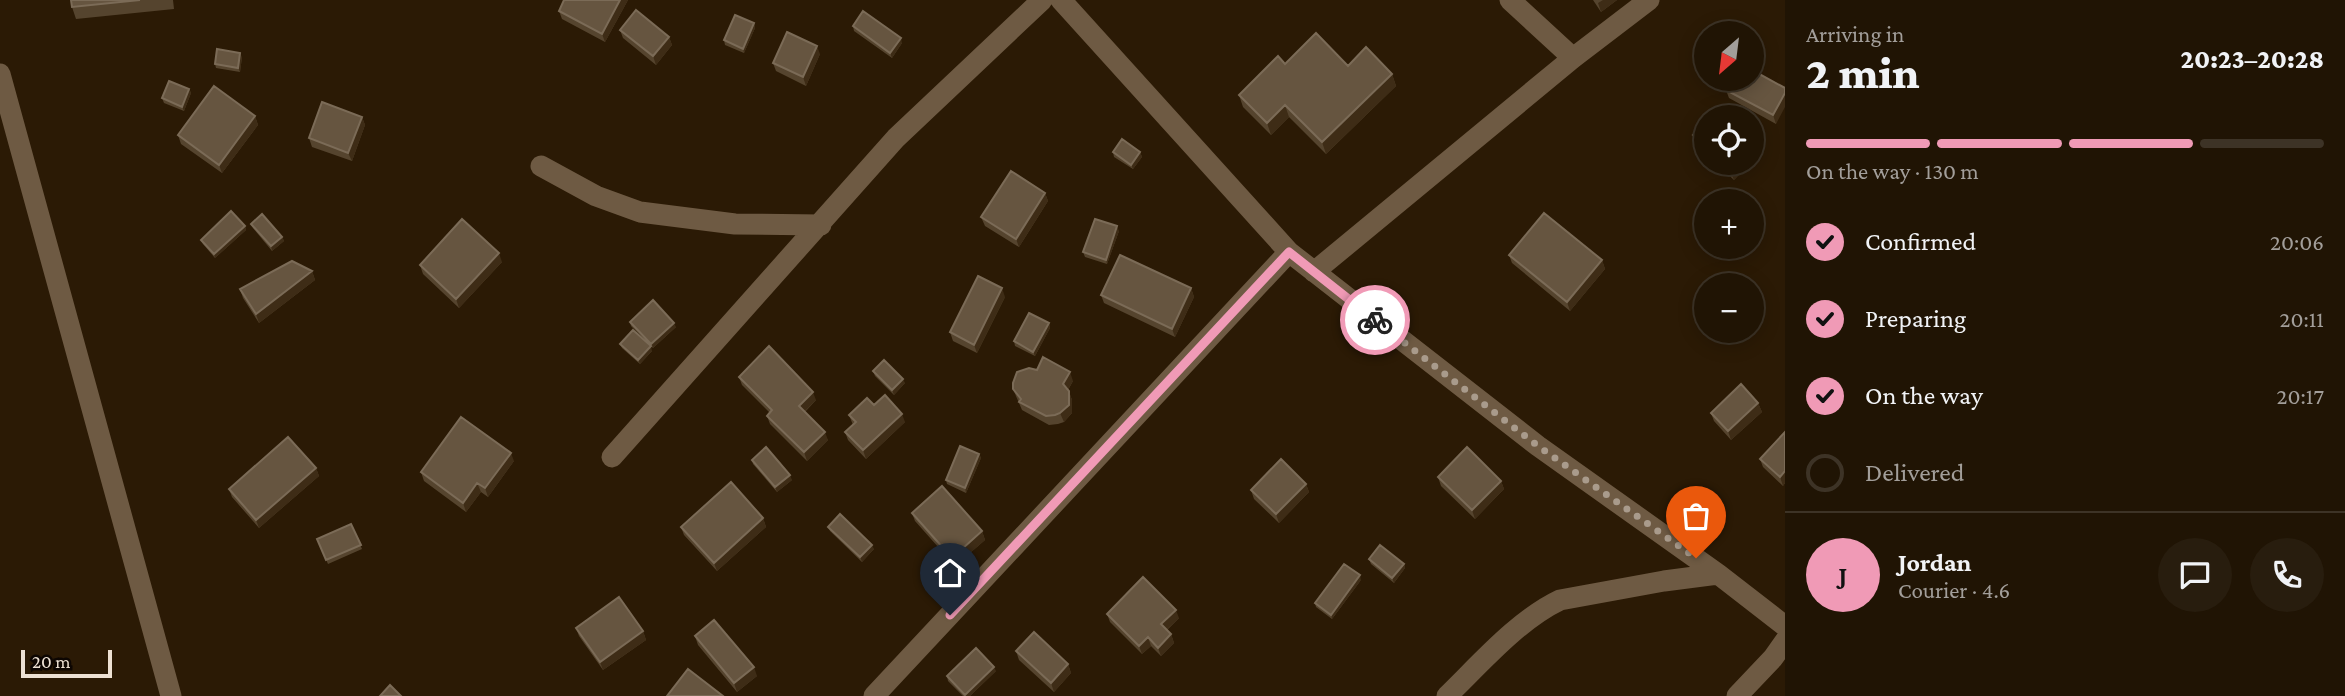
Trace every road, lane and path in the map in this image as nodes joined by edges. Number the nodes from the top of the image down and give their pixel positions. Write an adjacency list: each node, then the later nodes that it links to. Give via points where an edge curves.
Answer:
1 (1042, 0): 8 (street, via 896,138)
2 (1061, 0): 9 (street)
3 (1510, 0): 5 (street)
4 (1649, 0): 5 (street)
5 (1573, 58): 10 (street)
6 (0, 74): 15 (street)
7 (541, 166): 8 (street, via 596,196 640,212 735,224)
8 (821, 225): 11 (street)
9 (1289, 252): 10 (street); 16 (street)
10 (1314, 272): 12 (street, via 1538,446)
11 (612, 457)
12 (1718, 574): 13 (street); 17 (street, via 1560,600 1544,607)
13 (1785, 626)
14 (1785, 641): 18 (street)
15 (171, 696)
16 (874, 696)
17 (1447, 696)
18 (1737, 696)

